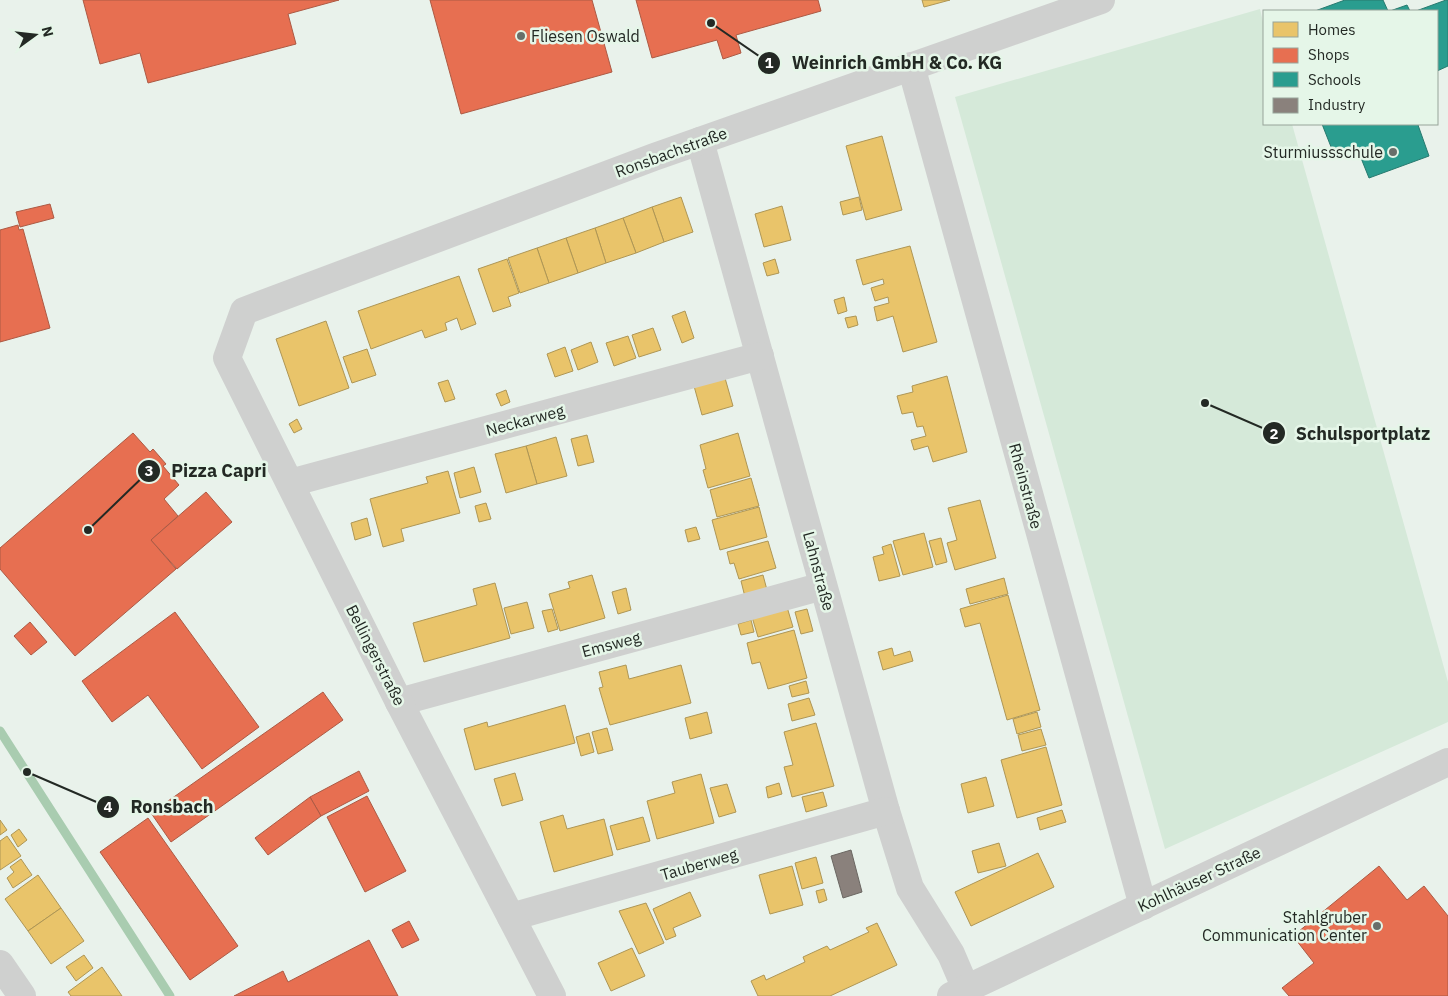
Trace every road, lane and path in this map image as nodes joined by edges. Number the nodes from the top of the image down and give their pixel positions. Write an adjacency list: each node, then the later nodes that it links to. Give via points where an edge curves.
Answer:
1 (1101, 0): 2 (street, Ronsbachstraße)
2 (1056, 8): 3 (street, Ronsbachstraße)
3 (911, 66): 4 (street, Ronsbachstraße); 12 (street, Rheinstraße)
4 (700, 141): 5 (street, Ronsbachstraße); 6 (street, Lahnstraße)
5 (244, 311): 7 (street, Bellingerstraße, via 226,358)
6 (760, 356): 7 (street, Neckarweg); 8 (street, Lahnstraße)
7 (290, 483): 9 (street, Bellingerstraße)
8 (823, 586): 9 (street, Emsweg); 11 (street, Lahnstraße)
9 (399, 702): 13 (street, Bellingerstraße)
10 (1448, 762): 12 (street, Kohlhäuser Straße)
11 (886, 812): 13 (street, Tauberweg); 15 (street, Lahnstraße, via 910,888 952,954)
12 (1143, 906): 15 (street, Kohlhäuser Straße)
13 (512, 917): 17 (street, Bellingerstraße)
14 (0, 964): 16 (street)
15 (959, 992)
16 (22, 996)
17 (552, 996)

